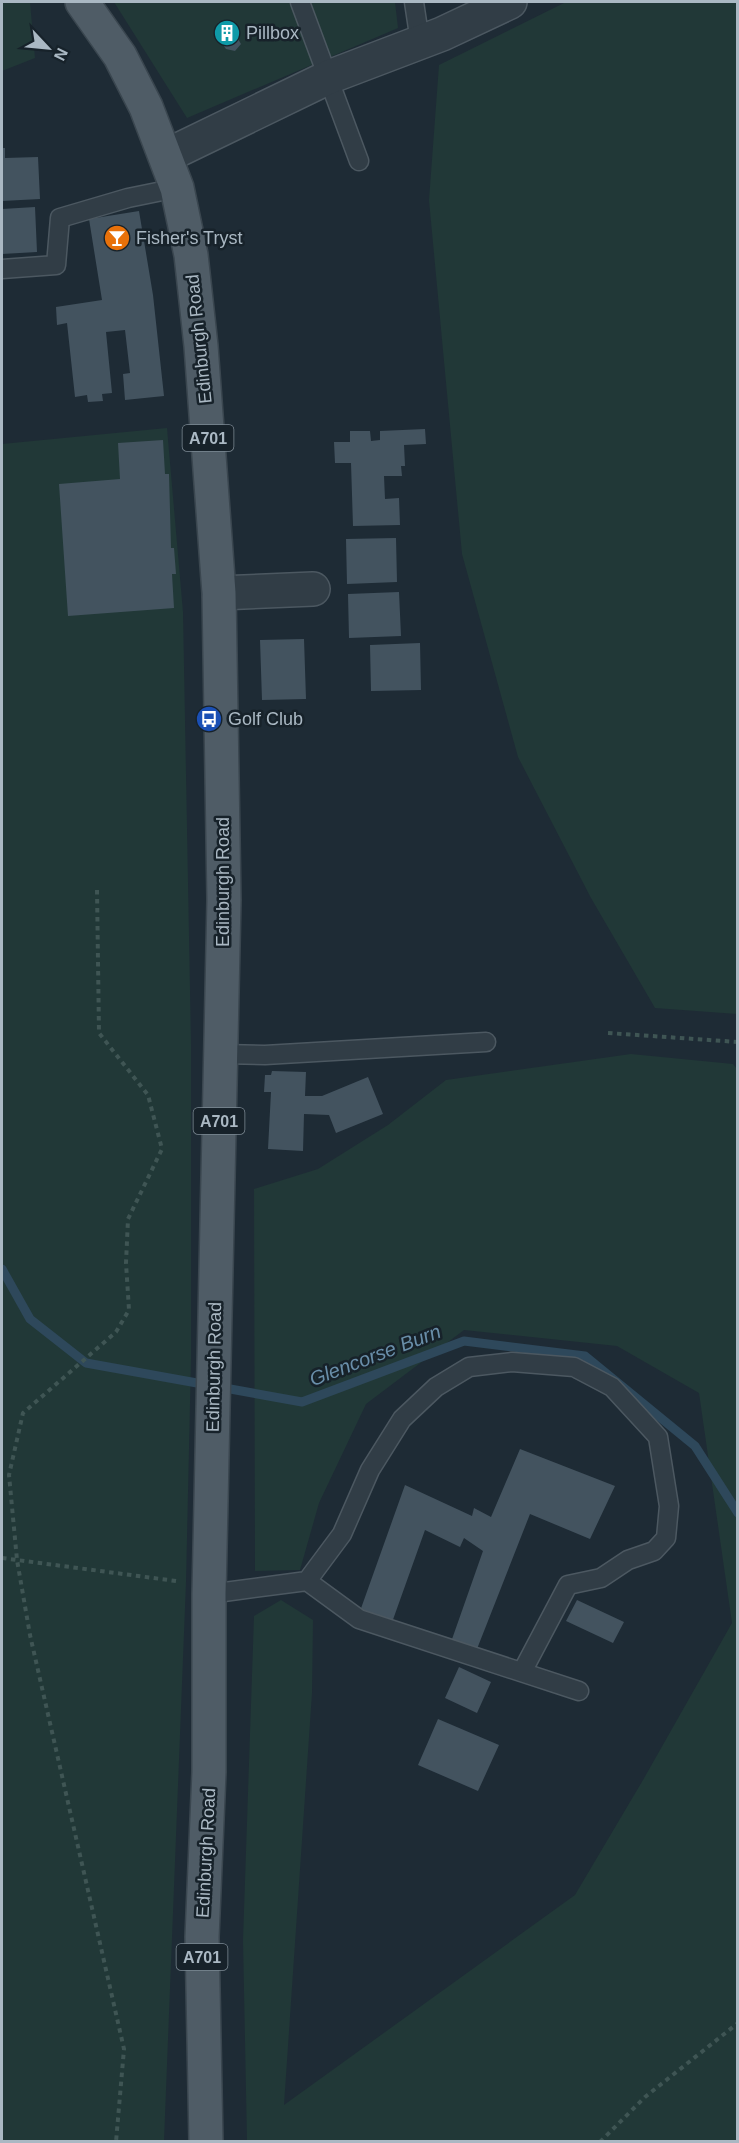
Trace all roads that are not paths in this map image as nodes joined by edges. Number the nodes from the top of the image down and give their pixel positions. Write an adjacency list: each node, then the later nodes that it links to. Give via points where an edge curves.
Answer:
1 (82, 2): 7 (main road, Edinburgh Road / A701, via 120,56)
2 (300, 2): 6 (lane)
3 (414, 2): 5 (lane)
4 (510, 2): 5 (street)
5 (420, 42): 6 (street)
6 (329, 77): 7 (street); 8 (lane)
7 (166, 156): 9 (main road, Edinburgh Road / A701)
8 (359, 161)
9 (177, 188): 10 (lane, via 60,219 56,266); 12 (main road, Edinburgh Road / A701, via 191,255 200,335)
10 (2, 269)
11 (313, 589): 12 (street)
12 (219, 593): 14 (main road, Edinburgh Road / A701, via 224,900)
13 (486, 1042): 14 (lane)
14 (221, 1054): 16 (main road, Edinburgh Road / A701)
15 (308, 1581): 16 (lane); 17 (lane, via 359,1619); 17 (lane, via 342,1534 370,1470 402,1419 436,1387 470,1367 512,1362 574,1367 612,1387 658,1437 669,1506 666,1538 654,1551 628,1560 601,1578 568,1585)
16 (209, 1588): 19 (main road, Edinburgh Road / A701, via 209,1772 202,1937)
17 (522, 1672): 18 (lane)
18 (579, 1691)
19 (206, 2142)

